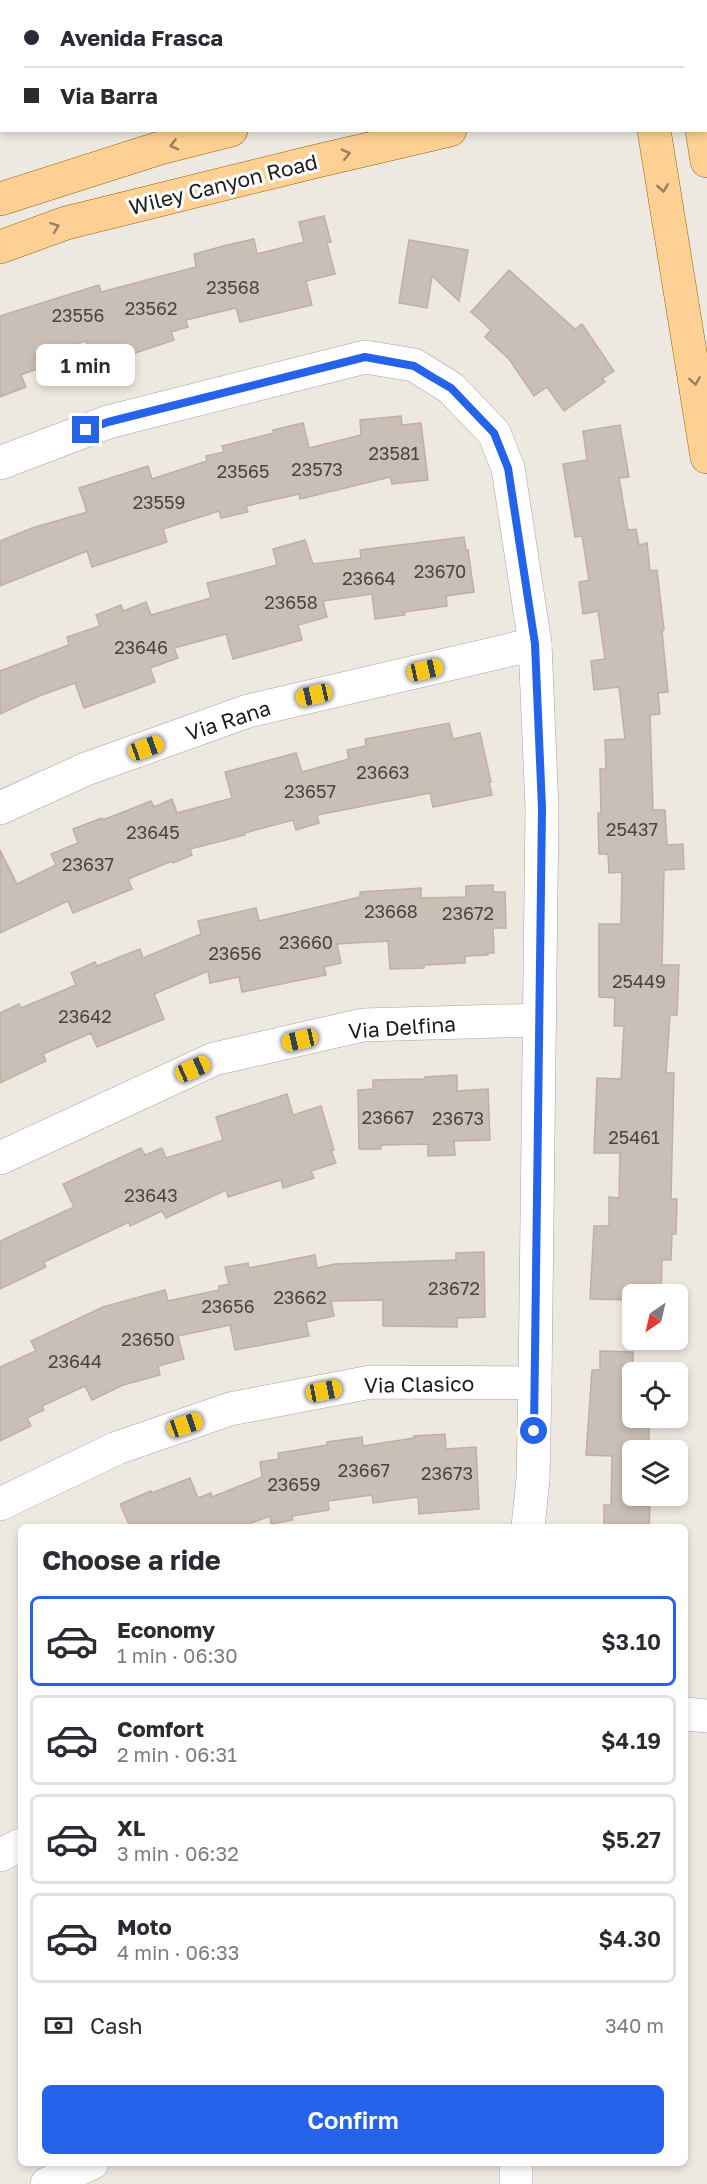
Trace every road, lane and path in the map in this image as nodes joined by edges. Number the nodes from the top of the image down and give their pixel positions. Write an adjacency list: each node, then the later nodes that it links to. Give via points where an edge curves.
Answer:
1 (223, 132): 6 (main road, one-way to 6)
2 (441, 132): 7 (main road, Wiley Canyon Road, one-way to 2, via 66,223)
3 (654, 132): 8 (main road, one-way to 8)
4 (702, 132): 5 (main road)
5 (707, 161)
6 (0, 199)
7 (0, 247)
8 (707, 457)
9 (0, 463): 10 (street, via 108,422 365,357 414,366 451,388 494,433 508,468)
10 (535, 644): 11 (street, Via Rana, via 248,711 86,770); 12 (street, via 542,808)
11 (0, 808)
12 (540, 1020): 13 (street, Via Delfina, via 363,1025 214,1059); 14 (street)
13 (0, 1158)
14 (535, 1383): 15 (street, Via Clasico, via 371,1382 230,1409 117,1448); 16 (street)
15 (0, 1504)
16 (528, 1524)
17 (688, 1714): 18 (street)
18 (707, 1716)
19 (18, 1846): 20 (street)
20 (0, 1855)
21 (86, 2166): 23 (street)
22 (516, 2166): 24 (street)
23 (47, 2184)
24 (516, 2184)

